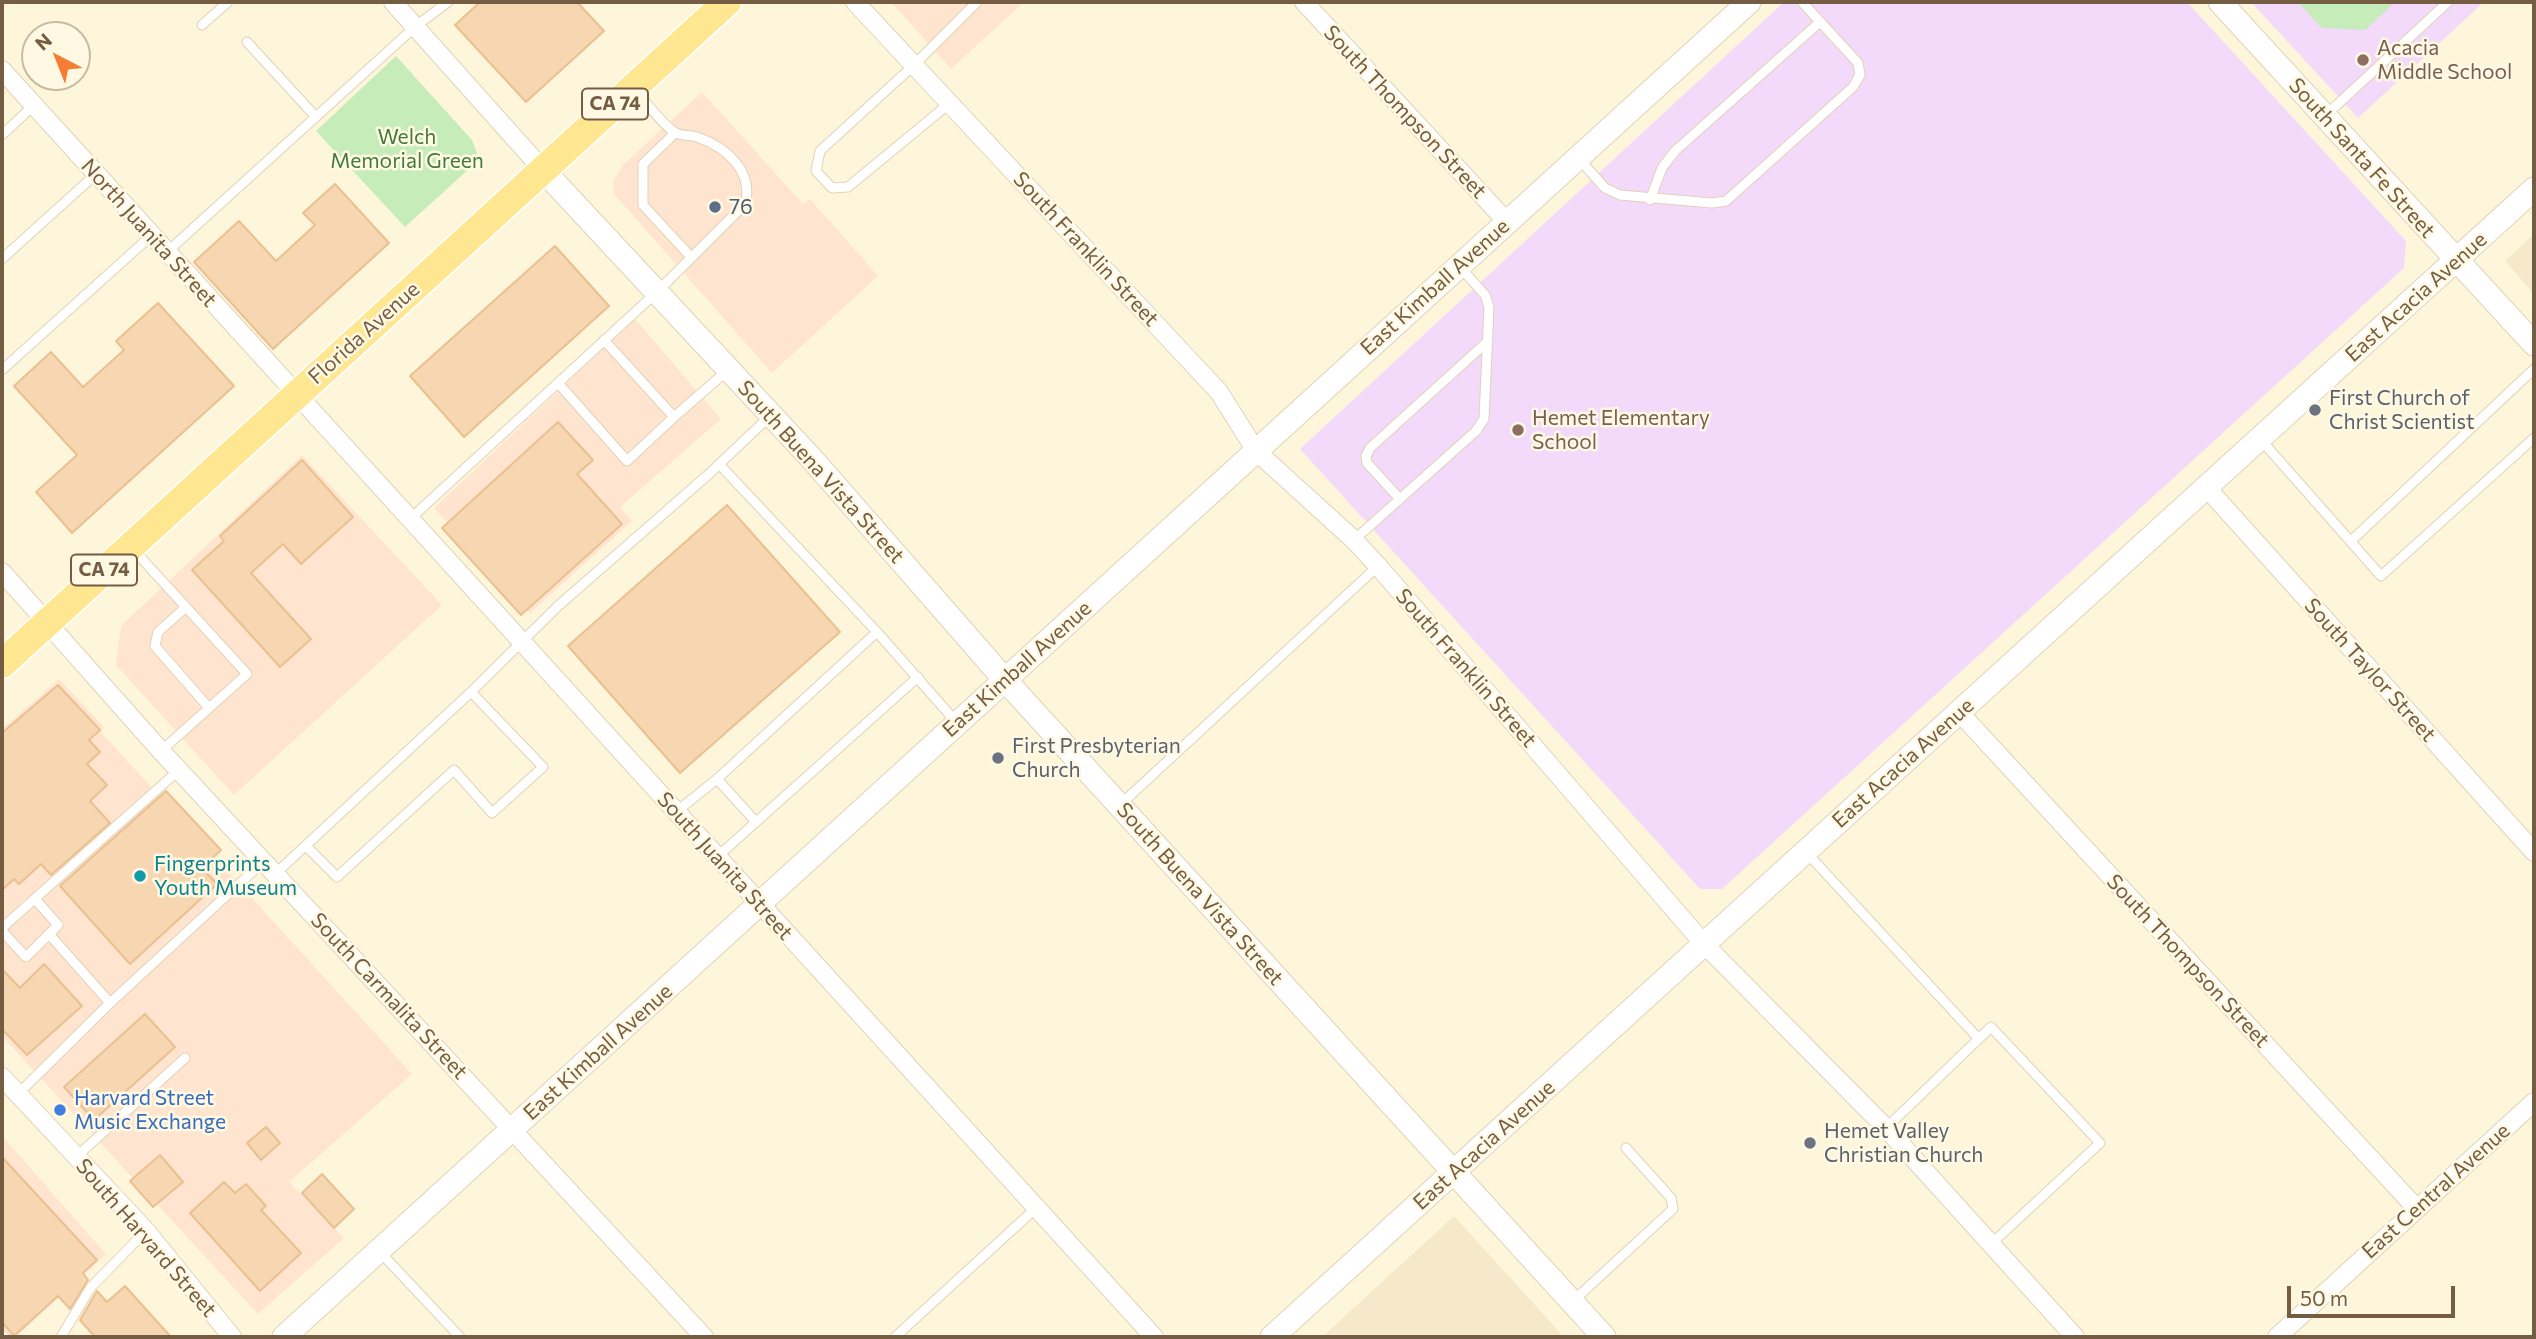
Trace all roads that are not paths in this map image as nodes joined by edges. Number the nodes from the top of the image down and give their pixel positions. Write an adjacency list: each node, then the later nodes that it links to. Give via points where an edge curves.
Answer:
1 (228, 2): 13 (lane)
2 (393, 2): 14 (street)
3 (448, 2): 14 (lane)
4 (727, 2): 18 (main road, Florida Avenue / CA 74)
5 (855, 2): 16 (street, South Franklin Street)
6 (977, 2): 16 (lane)
7 (1304, 2): 30 (street, South Thompson Street)
8 (1749, 2): 25 (street, East Kimball Avenue)
9 (1802, 2): 12 (lane)
10 (2220, 2): 22 (street, South Santa Fe Street)
11 (2448, 2): 22 (lane)
12 (1820, 22): 29 (lane, via 1675,151 1662,168); 29 (lane, via 1858,63 1860,75 1853,88 1726,201)
13 (202, 25)
14 (416, 26): 21 (lane); 26 (street)
15 (247, 42): 21 (lane)
16 (914, 65): 19 (street, South Franklin Street); 19 (lane, via 820,151 816,171 832,188 848,187)
17 (2, 70): 20 (street, North Juanita Street)
18 (633, 88): 23 (lane); 26 (main road, Florida Avenue / CA 74)
19 (950, 103): 50 (street, South Franklin Street, via 1219,392)
20 (34, 105): 24 (lane); 27 (street, North Juanita Street)
21 (316, 117): 32 (lane)
22 (2324, 117): 35 (street, South Santa Fe Street)
23 (675, 132): 33 (lane, via 643,164 643,205); 33 (lane, via 714,143 733,158 749,191 737,215)
24 (2, 135)
25 (1578, 158): 29 (lane, via 1605,188); 30 (street, East Kimball Avenue)
26 (543, 170): 37 (street, South Buena Vista Street); 45 (main road, Florida Avenue / CA 74)
27 (96, 174): 31 (street, North Juanita Street); 34 (lane)
28 (2534, 189): 35 (street, East Acacia Avenue)
29 (1650, 200)
30 (1507, 222): 36 (street, East Kimball Avenue)
31 (152, 235): 32 (street, North Juanita Street); 43 (lane)
32 (167, 252): 45 (street, North Juanita Street)
33 (691, 257): 37 (lane)
34 (2, 259)
35 (2456, 260): 40 (street, South Santa Fe Street); 49 (street, East Acacia Avenue)
36 (1459, 266): 39 (lane, via 1485,295); 50 (street, East Kimball Avenue)
37 (657, 291): 38 (lane); 41 (street, South Buena Vista Street)
38 (604, 340): 44 (lane); 47 (lane)
39 (1488, 341): 53 (lane, via 1484,419); 53 (lane, via 1370,448 1367,463)
40 (2534, 344)
41 (729, 369): 46 (street, South Buena Vista Street); 47 (lane)
42 (2534, 369): 56 (lane)
43 (2, 370)
44 (558, 383): 47 (lane, via 627,461); 54 (lane)
45 (297, 395): 54 (street, South Juanita Street); 57 (main road, Florida Avenue / CA 74)
46 (771, 415): 51 (lane); 66 (street, South Buena Vista Street)
47 (674, 417)
48 (2534, 438): 56 (lane, via 2381,576)
49 (2259, 439): 52 (street, East Acacia Avenue); 56 (lane)
50 (1256, 451): 55 (street, South Franklin Street); 66 (street, East Kimball Avenue)
51 (719, 464): 62 (lane); 63 (lane)
52 (2206, 487): 69 (street, East Acacia Avenue); 79 (street, South Taylor Street)
53 (1400, 499): 55 (lane)
54 (410, 519): 63 (street, South Juanita Street)
55 (1354, 540): 58 (street, South Franklin Street)
56 (2351, 541)
57 (130, 547): 60 (lane); 61 (main road, Florida Avenue / CA 74)
58 (1378, 566): 74 (lane); 86 (street, South Franklin Street)
59 (2, 572): 61 (street, South Carmalita Street)
60 (186, 607): 68 (lane, via 158,632 155,646); 68 (lane, via 247,674)
61 (47, 622): 64 (main road, Florida Avenue / CA 74); 71 (street, South Carmalita Street)
62 (877, 632): 65 (lane); 73 (lane)
63 (521, 641): 67 (lane); 75 (street, South Juanita Street)
64 (2, 664)
65 (918, 677): 70 (lane); 76 (lane)
66 (1005, 680): 70 (street, East Kimball Avenue); 74 (street, South Buena Vista Street)
67 (471, 692): 77 (lane); 77 (lane, via 543,767 492,813 453,770 337,877)
68 (209, 708): 71 (lane)
69 (1959, 712): 78 (street, East Acacia Avenue); 99 (street, South Thompson Street)
70 (957, 724): 83 (street, East Kimball Avenue)
71 (161, 751): 72 (street, South Carmalita Street)
72 (179, 770): 81 (street, South Carmalita Street); 82 (lane)
73 (717, 779): 75 (lane); 76 (lane)
74 (1119, 805): 97 (street, South Buena Vista Street)
75 (676, 812): 80 (street, South Juanita Street)
76 (756, 822): 80 (lane)
77 (306, 846): 81 (lane)
78 (1805, 852): 86 (street, East Acacia Avenue); 88 (lane)
79 (2534, 852)
80 (717, 857): 83 (street, South Juanita Street)
81 (270, 867): 87 (lane); 94 (street, South Carmalita Street)
82 (35, 899): 84 (lane); 85 (lane, via 58,925)
83 (760, 904): 94 (street, East Kimball Avenue); 98 (street, South Juanita Street)
84 (2, 930): 85 (lane, via 26,957)
85 (49, 934): 87 (lane)
86 (1704, 944): 93 (street, South Franklin Street); 97 (street, East Acacia Avenue)
87 (110, 1003): 91 (lane)
88 (1978, 1038): 93 (lane); 101 (lane, via 1991,1027 2100,1143)
89 (185, 1058): 96 (lane)
90 (2, 1077): 91 (street, South Harvard Street)
91 (18, 1094): 96 (street, South Harvard Street)
92 (2534, 1102): 99 (street, East Central Avenue)
93 (1886, 1128): 101 (street, South Franklin Street)
94 (512, 1130): 102 (street, East Kimball Avenue); 108 (street, South Carmalita Street)
95 (1626, 1148): 103 (lane, via 1671,1198 1674,1209)
96 (76, 1157): 100 (street, South Harvard Street)
97 (1453, 1172): 103 (street, South Buena Vista Street); 111 (street, East Acacia Avenue)
98 (1036, 1208): 109 (lane); 110 (street, South Juanita Street)
99 (2417, 1209): 114 (street, East Central Avenue)
100 (146, 1231): 104 (lane, via 91,1287); 105 (street, South Harvard Street)
101 (1991, 1244): 113 (street, South Franklin Street)
102 (379, 1251): 106 (street, East Kimball Avenue); 107 (lane)
103 (1572, 1302): 112 (street, South Buena Vista Street)
104 (61, 1337)
105 (232, 1337)
106 (284, 1337)
107 (460, 1337)
108 (704, 1337)
109 (895, 1337)
110 (1154, 1337)
111 (1272, 1337)
112 (1604, 1337)
113 (2075, 1337)
114 (2277, 1337)

